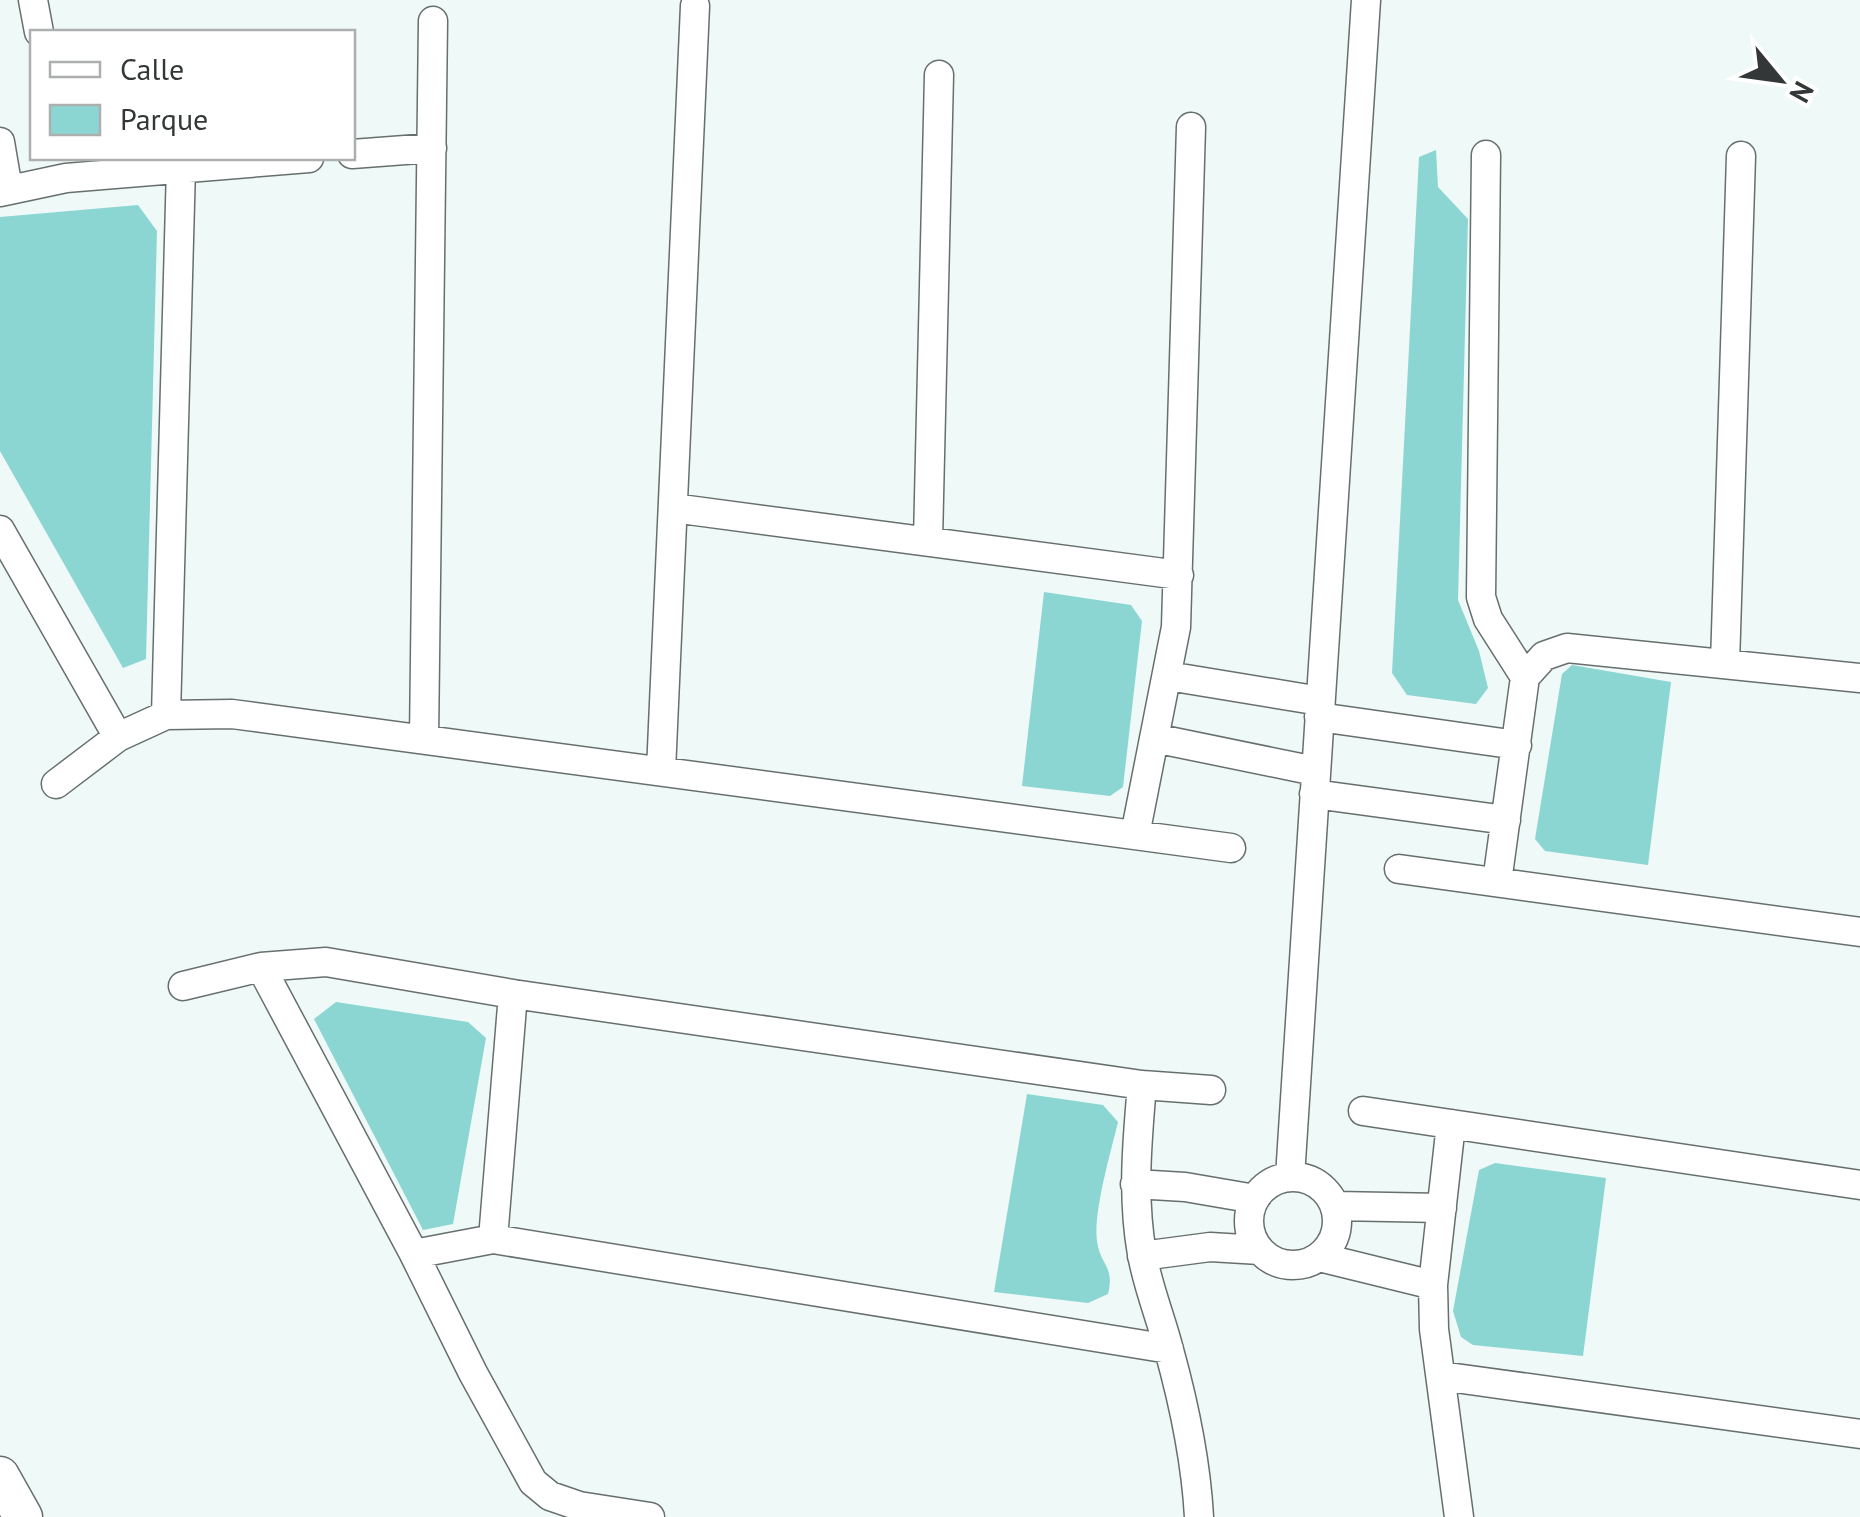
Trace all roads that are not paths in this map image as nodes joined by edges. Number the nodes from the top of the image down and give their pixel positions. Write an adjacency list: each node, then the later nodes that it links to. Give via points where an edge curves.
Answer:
1 (33, 0): 5 (street)
2 (1366, 0): 25 (street)
3 (695, 6): 17 (street)
4 (433, 21): 9 (street)
5 (39, 30)
6 (939, 75): 19 (street)
7 (1191, 127): 20 (street)
8 (0, 142): 16 (street)
9 (432, 148): 10 (street); 29 (street)
10 (355, 154)
11 (1486, 155): 23 (street, via 1481,597)
12 (1741, 156): 21 (street)
13 (281, 160): 14 (street)
14 (181, 167): 15 (street); 26 (street)
15 (64, 168): 16 (street)
16 (4, 191)
17 (673, 508): 19 (street); 31 (street)
18 (0, 530): 27 (street)
19 (928, 540): 20 (street)
20 (1179, 575): 22 (street)
21 (1725, 664): 23 (street, via 1567,648 1544,656); 24 (street)
22 (1168, 676): 25 (street); 28 (street)
23 (1526, 677): 30 (street)
24 (1860, 678)
25 (1319, 709): 30 (street); 32 (street)
26 (166, 715): 27 (street); 29 (street, via 232,714)
27 (118, 737): 33 (street)
28 (1154, 738): 32 (street); 35 (street)
29 (424, 739): 31 (street)
30 (1516, 744): 34 (street)
31 (661, 771): 35 (street)
32 (1314, 783): 34 (street); 47 (street)
33 (56, 784)
34 (1506, 820): 38 (street)
35 (1135, 835): 36 (street)
36 (1232, 848)
37 (1399, 868): 38 (street)
38 (1497, 882): 39 (street)
39 (1860, 932)
40 (261, 966): 41 (street); 42 (street, via 326,962); 55 (street)
41 (183, 986)
42 (512, 994): 43 (street); 53 (street)
43 (1142, 1085): 44 (street); 48 (street)
44 (1210, 1090)
45 (1363, 1111): 46 (street)
46 (1451, 1124): 49 (street); 52 (street)
47 (1290, 1177): 50 (street); 51 (street, via 1317,1184)
48 (1135, 1184): 50 (street); 56 (street)
49 (1860, 1185)
50 (1255, 1199): 54 (street, via 1249,1226)
51 (1335, 1206): 52 (street); 57 (street, via 1336,1234)
52 (1442, 1208): 58 (street)
53 (492, 1239): 55 (street); 59 (street)
54 (1260, 1250): 56 (street, via 1210,1246); 57 (street, via 1295,1266)
55 (414, 1254): 64 (street, via 533,1482 579,1506)
56 (1142, 1256): 59 (street)
57 (1319, 1257): 58 (street)
58 (1434, 1285): 60 (street)
59 (1169, 1348): 65 (street)
60 (1440, 1376): 61 (street); 66 (street)
61 (1860, 1434)
62 (0, 1476): 63 (main road)
63 (23, 1517)
64 (650, 1517)
65 (1199, 1517)
66 (1459, 1517)

